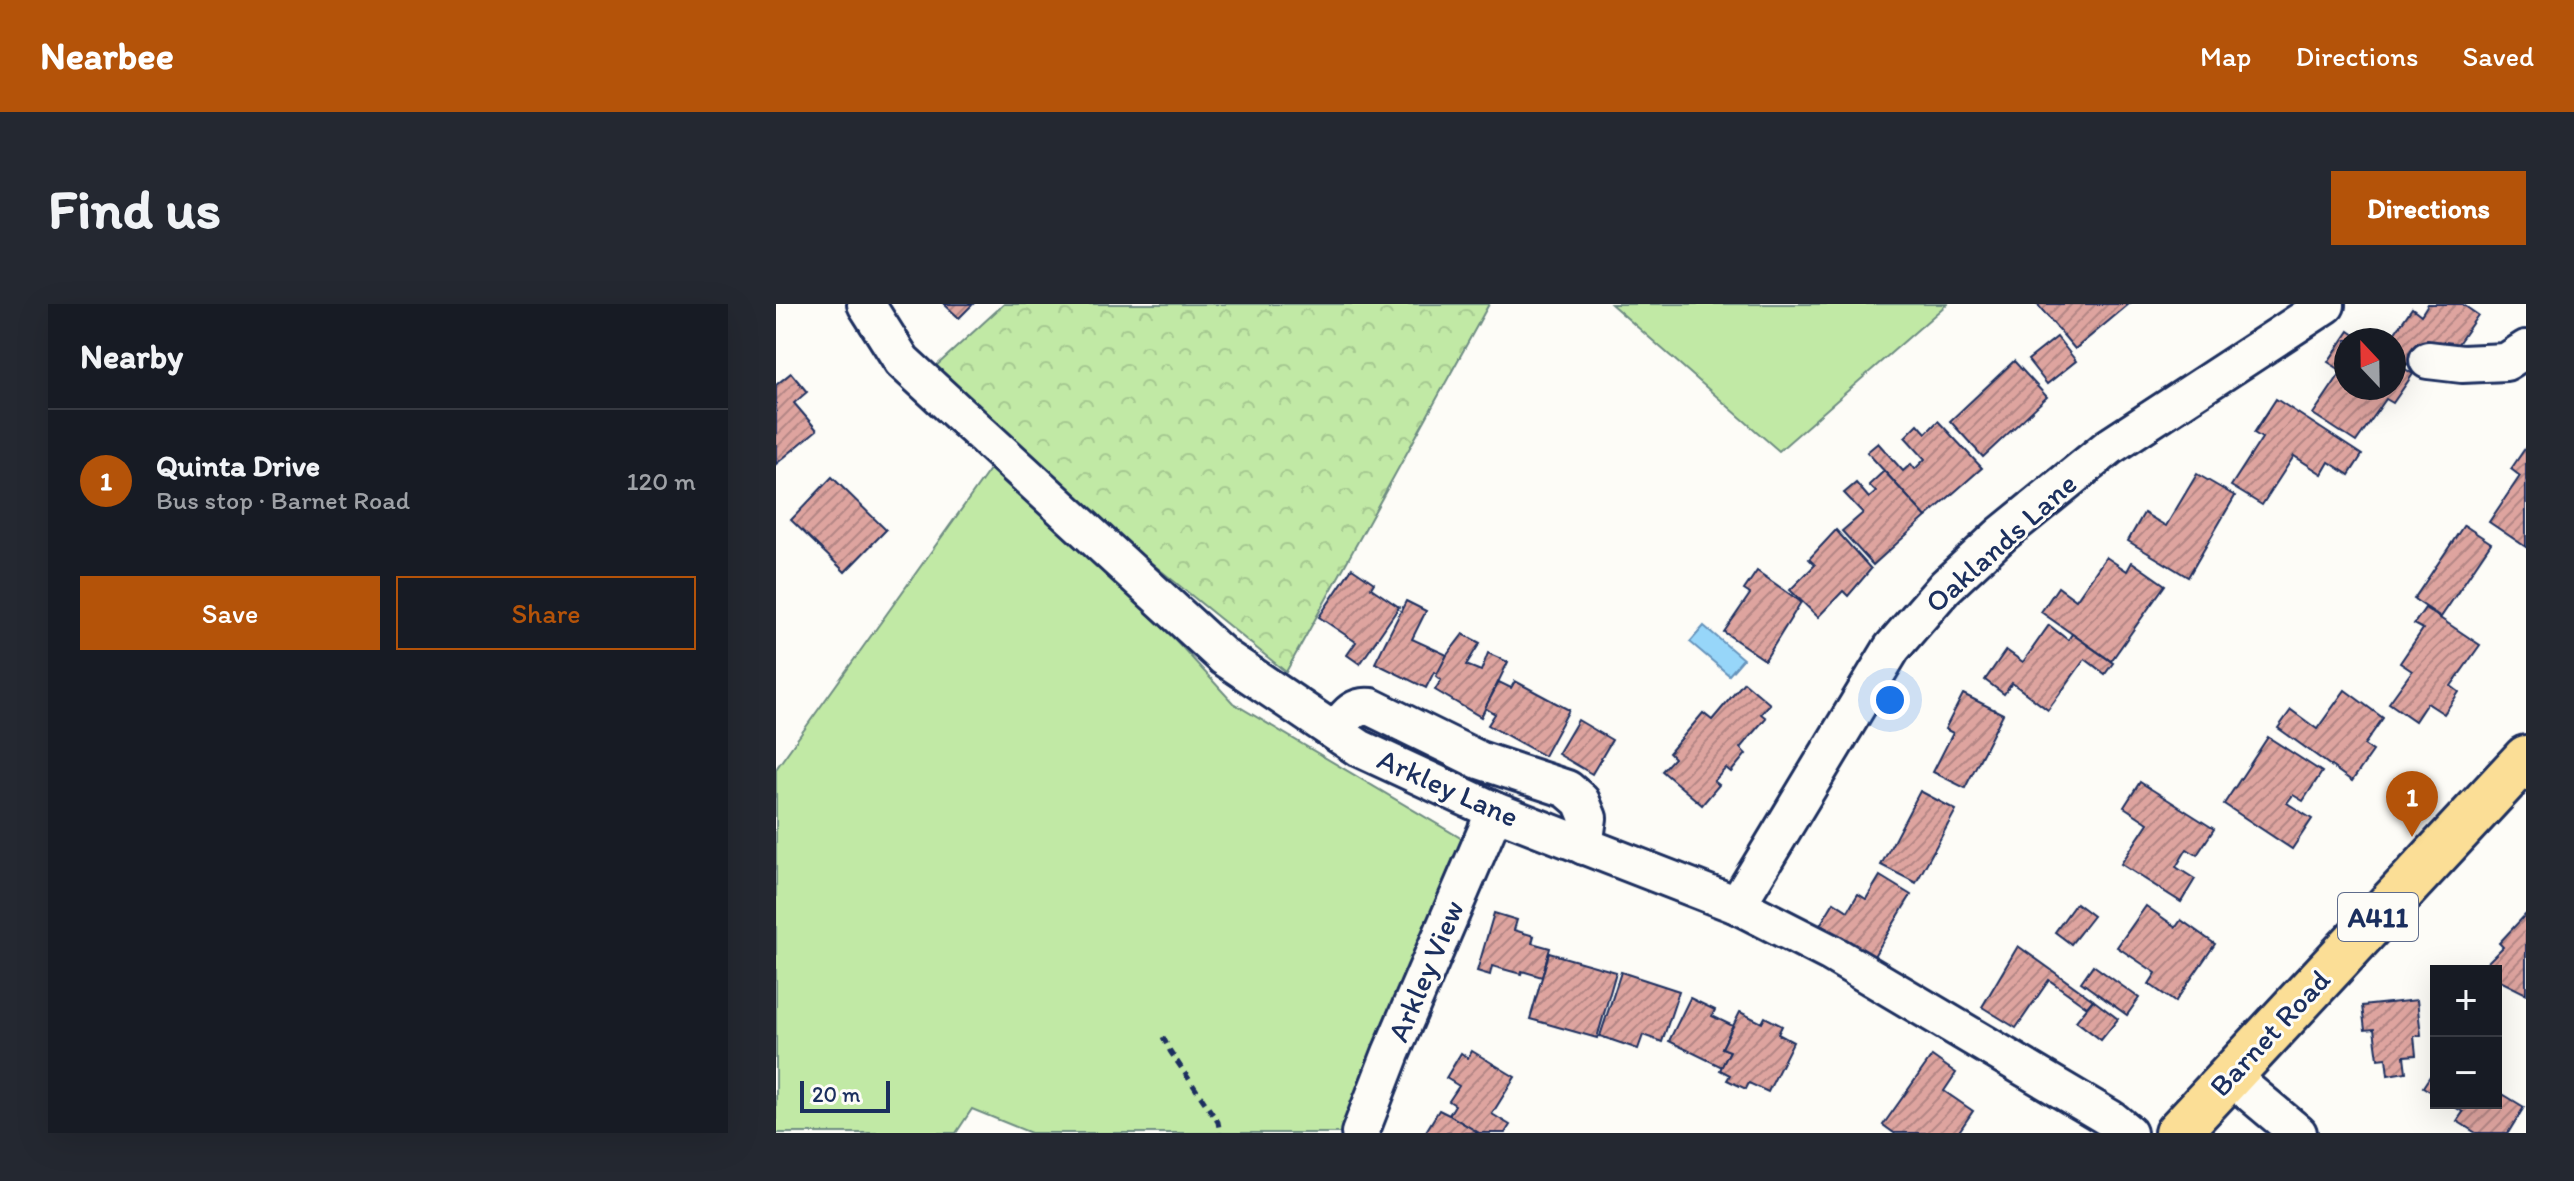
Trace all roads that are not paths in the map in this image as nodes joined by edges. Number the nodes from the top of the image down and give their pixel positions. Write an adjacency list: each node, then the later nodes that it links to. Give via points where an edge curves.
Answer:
1 (866, 304): 5 (street, Arkley Lane, via 902,361 1224,657)
2 (2326, 305): 9 (street, Oaklands Lane, via 2109,447 1945,587 1892,648)
3 (2516, 356): 4 (street, via 2462,364)
4 (2428, 360)
5 (1335, 731): 7 (street, Arkley Lane, via 1359,748); 8 (street, via 1350,712 1371,707 1479,760 1567,789 1581,801 1588,818)
6 (2526, 758): 10 (main road, Barnet Road / A411)
7 (1495, 811): 8 (street, Arkley Lane); 11 (street, Arkley View)
8 (1584, 846): 9 (street, Arkley Lane)
9 (1737, 905): 12 (street, Arkley Lane, via 1831,953)
10 (2230, 1076): 13 (main road, Barnet Road / A411); 14 (street)
11 (1360, 1133)
12 (2128, 1133)
13 (2177, 1133)
14 (2298, 1133)

